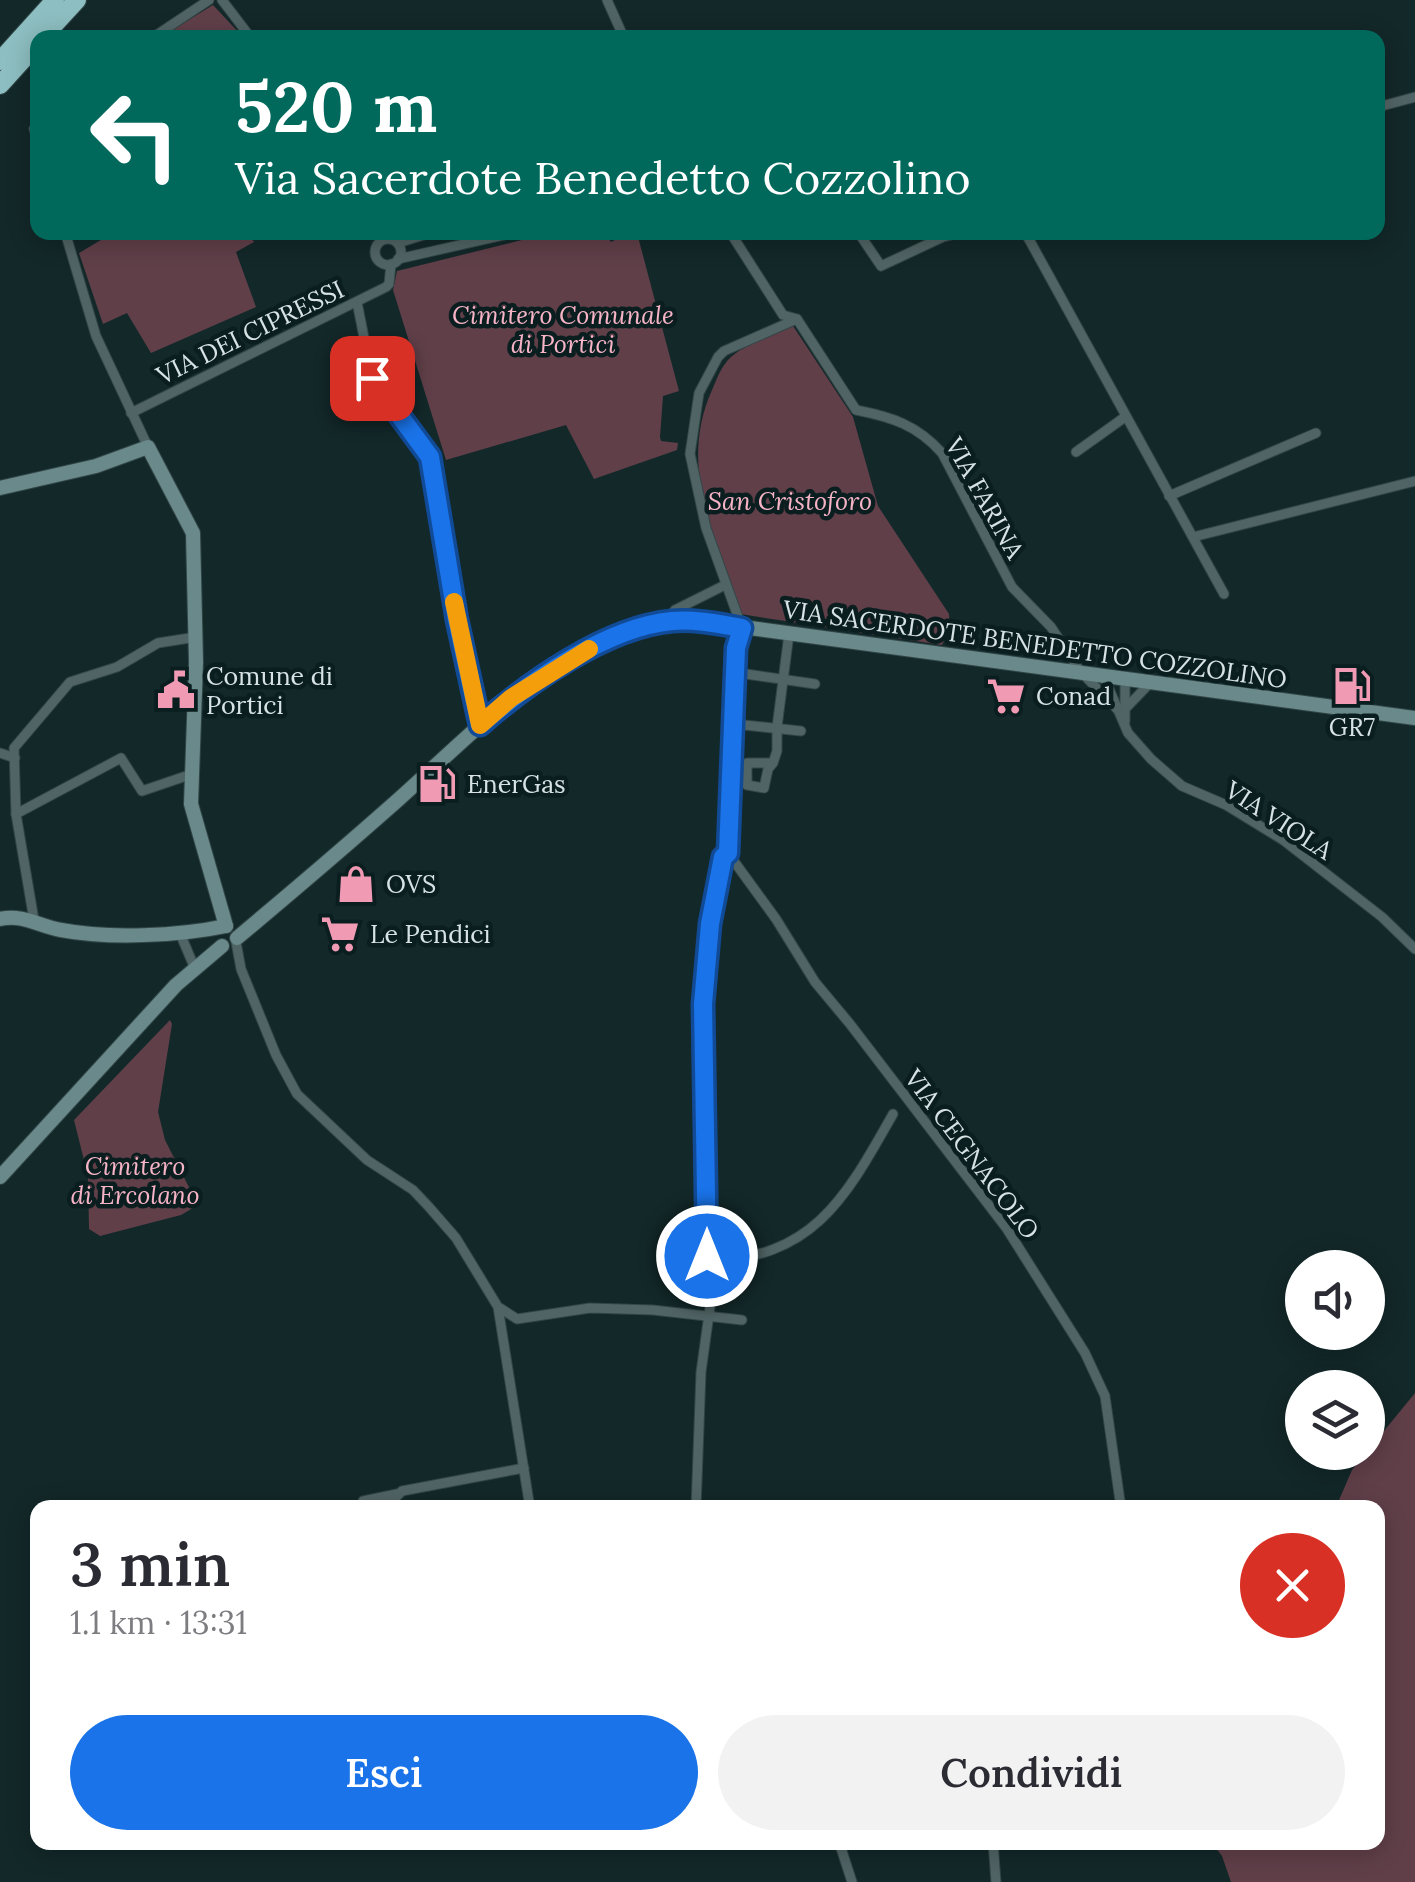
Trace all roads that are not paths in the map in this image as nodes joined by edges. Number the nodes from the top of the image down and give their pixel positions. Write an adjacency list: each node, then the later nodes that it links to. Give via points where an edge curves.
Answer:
1 (55, 0): 11 (highway)
2 (77, 0): 6 (highway)
3 (209, 0): 7 (street)
4 (222, 0): 8 (street)
5 (606, 0): 9 (street)
6 (49, 30)
7 (164, 30)
8 (245, 30)
9 (620, 30)
10 (30, 51): 12 (highway)
11 (0, 61)
12 (0, 85)
13 (1415, 97): 14 (street)
14 (1385, 104)
15 (67, 240): 32 (street, via 96,336)
16 (374, 240): 26 (street)
17 (381, 240): 26 (street)
18 (392, 240): 25 (street)
19 (408, 240): 25 (street)
20 (484, 240): 28 (street)
21 (735, 240): 31 (street, VIA FARINA, via 783,315)
22 (863, 240): 23 (street, via 881,266)
23 (937, 240)
24 (1030, 240): 33 (street)
25 (398, 243): 28 (street)
26 (376, 248): 27 (street)
27 (379, 262): 28 (street); 29 (street)
28 (395, 262): 29 (street)
29 (386, 287): 30 (street, VIA DEI CIPRESSI)
30 (356, 302): 32 (street, VIA DEI CIPRESSI); 56 (street, via 372,378 430,457)
31 (797, 319): 41 (street, via 724,352 700,393 690,454); 47 (street, VIA FARINA, via 856,410 898,419 942,453 1012,587 1052,626)
32 (132, 413): 35 (street)
33 (1125, 416): 36 (street); 39 (street)
34 (1316, 433): 39 (street)
35 (148, 447): 38 (main road); 46 (main road, via 193,534)
36 (1076, 452)
37 (1415, 482): 40 (street)
38 (0, 488)
39 (1170, 496): 40 (street)
40 (1193, 537): 42 (street)
41 (725, 585): 43 (street); 44 (street)
42 (1224, 594)
43 (666, 621): 44 (main road, VIA SACERDOTE BENEDETTO COZZOLINO); 56 (main road, VIA SACERDOTE BENEDETTO COZZOLINO, via 579,653)
44 (742, 628): 45 (main road, VIA SACERDOTE BENEDETTO COZZOLINO); 65 (street)
45 (789, 634): 47 (main road, VIA SACERDOTE BENEDETTO COZZOLINO); 51 (street)
46 (196, 638): 61 (street, via 158,643 70,682 14,748); 63 (main road)
47 (1080, 671): 49 (main road, VIA SACERDOTE BENEDETTO COZZOLINO); 54 (street)
48 (746, 674): 51 (street)
49 (1103, 676): 50 (main road, VIA SACERDOTE BENEDETTO COZZOLINO); 54 (street, VIA VIOLA)
50 (1125, 678): 52 (main road, VIA SACERDOTE BENEDETTO COZZOLINO); 54 (street, VIA VIOLA)
51 (783, 679): 53 (street); 58 (street)
52 (1151, 682): 54 (street); 55 (main road, VIA SACERDOTE BENEDETTO COZZOLINO)
53 (815, 684)
54 (1121, 709): 70 (street, VIA VIOLA, via 1124,724 1151,760 1182,786 1283,840)
55 (1415, 718)
56 (480, 725): 69 (main road, VIA SACERDOTE BENEDETTO COZZOLINO, via 269,912)
57 (744, 725): 58 (street)
58 (776, 728): 59 (street); 62 (street)
59 (801, 731)
60 (0, 753): 61 (street)
61 (15, 758): 64 (street)
62 (773, 763)
63 (192, 774): 64 (street, via 142,791 121,758); 69 (main road, via 191,804)
64 (16, 814): 67 (street)
65 (728, 853): 75 (street, via 710,924 703,1004); 85 (street, VIA CEGNACOLO, via 815,982 1007,1229 1085,1353 1105,1396)
66 (0, 919): 67 (main road)
67 (34, 920): 68 (main road, via 108,934)
68 (185, 931): 69 (main road); 71 (street)
69 (226, 936): 71 (main road, VIA SACERDOTE BENEDETTO COZZOLINO); 72 (main road, VIA SACERDOTE BENEDETTO COZZOLINO); 76 (street, via 298,1094 367,1160 414,1190 456,1238)
70 (1415, 949)
71 (193, 964): 72 (main road, VIA SACERDOTE BENEDETTO COZZOLINO)
72 (183, 979): 74 (main road, VIA SACERDOTE BENEDETTO COZZOLINO)
73 (893, 1114): 75 (street, via 833,1207 796,1242 736,1260)
74 (0, 1178)
75 (707, 1261): 77 (street)
76 (498, 1307): 77 (street, via 516,1318 590,1308); 79 (street)
77 (707, 1318): 78 (street); 84 (street)
78 (742, 1320)
79 (524, 1468): 80 (street); 83 (street)
80 (397, 1494): 81 (street); 82 (street)
81 (362, 1500)
82 (397, 1500)
83 (529, 1500)
84 (696, 1500)
85 (1120, 1500)
86 (841, 1850): 88 (street)
87 (994, 1850): 89 (street)
88 (852, 1882)
89 (996, 1882)

